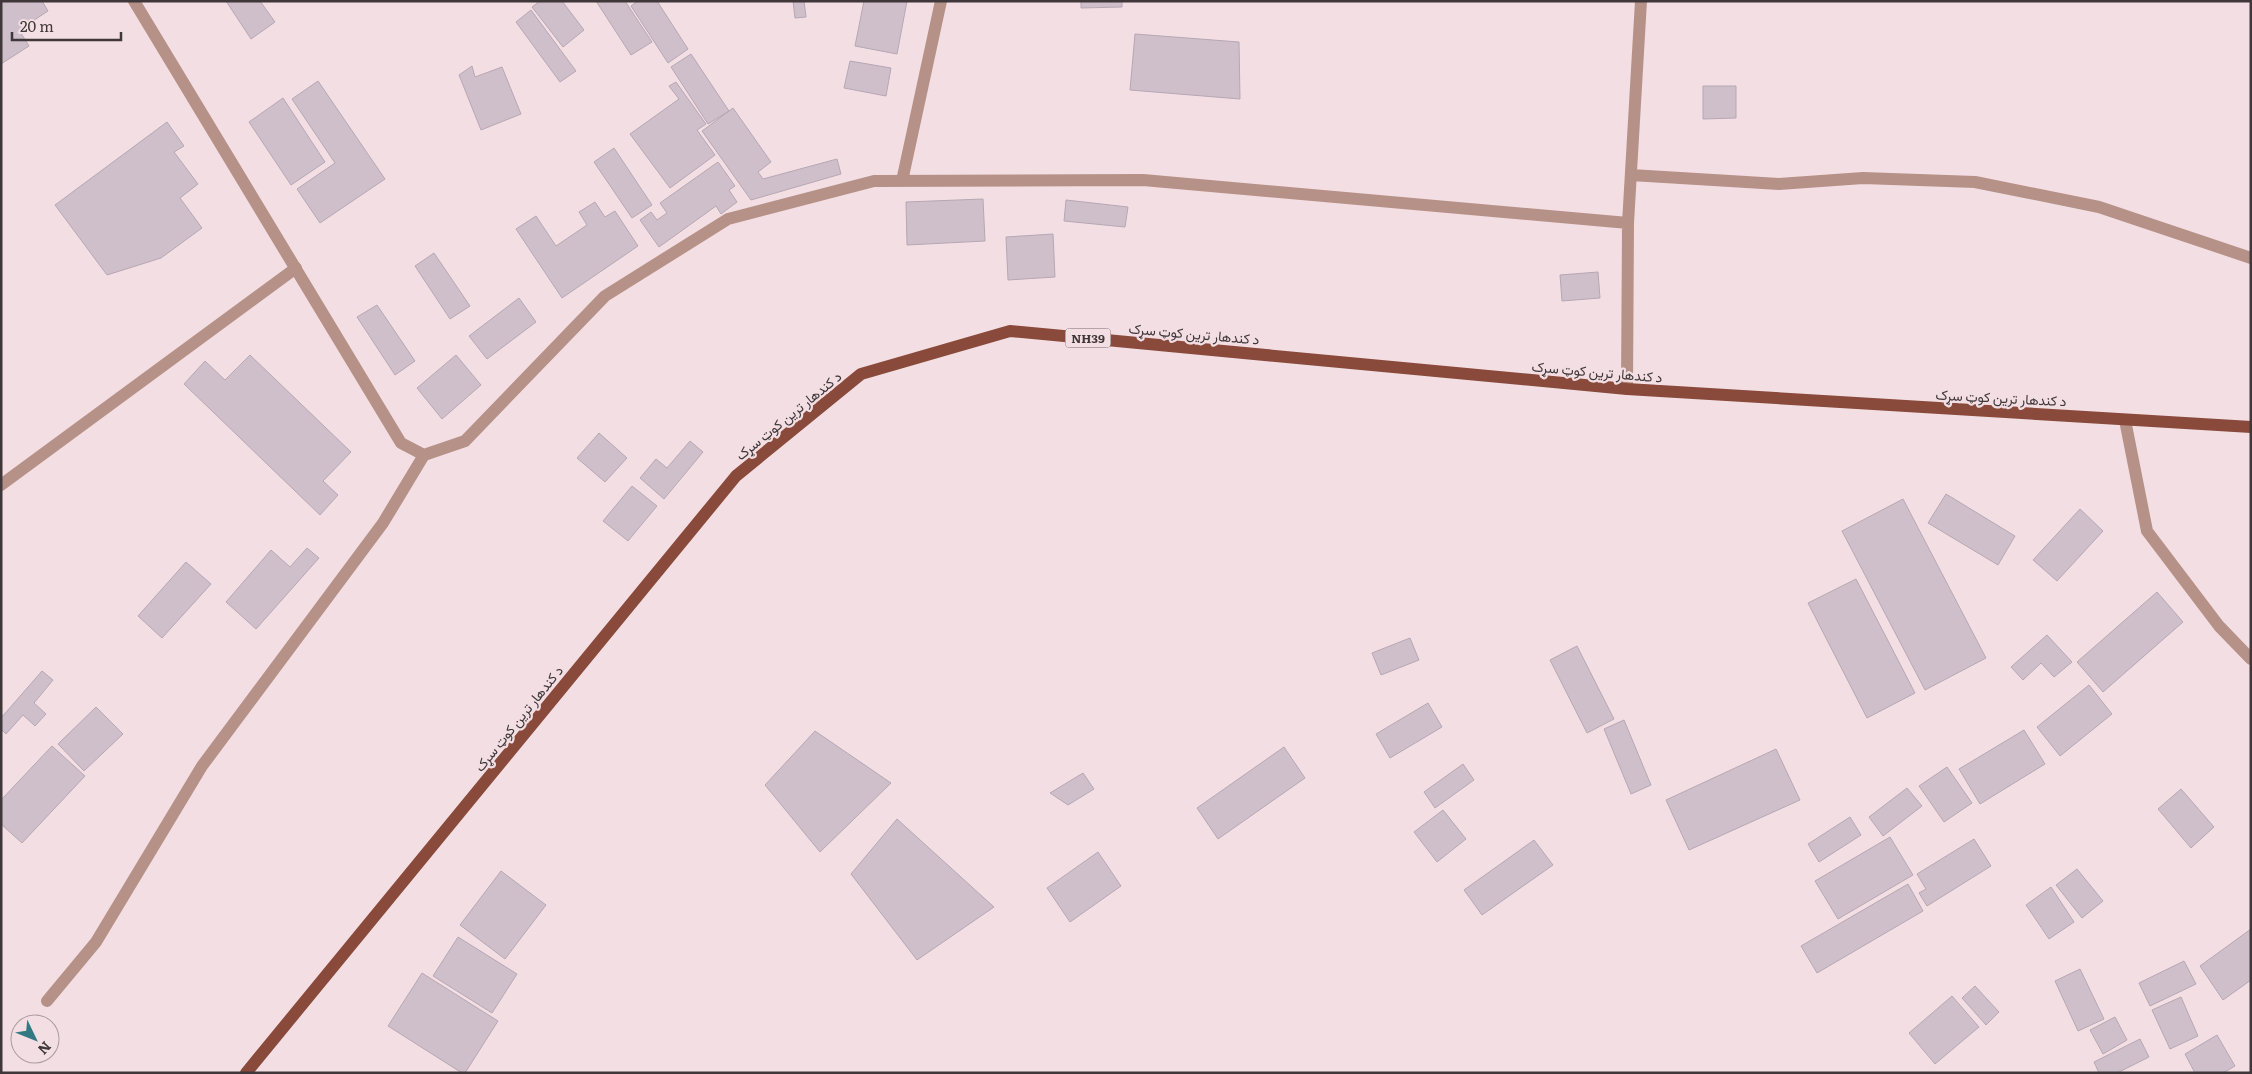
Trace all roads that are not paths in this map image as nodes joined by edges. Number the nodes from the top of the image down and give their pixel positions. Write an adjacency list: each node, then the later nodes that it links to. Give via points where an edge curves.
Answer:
1 (134, 1): 8 (street)
2 (942, 1): 5 (street)
3 (1641, 1): 4 (street)
4 (1631, 175): 6 (street); 7 (street, via 1779,184 1862,178 1975,182 2099,207)
5 (902, 181): 6 (street, via 1144,180); 12 (street, via 874,181 728,219 605,296 465,441)
6 (1628, 223): 9 (street)
7 (2251, 258)
8 (296, 268): 12 (street, via 401,443); 13 (street)
9 (1627, 390): 10 (main road, د کندهار ترين کوټ سړک / NH39); 16 (main road, د کندهار ترين کوټ سړک / NH39, via 1010,331 861,374 736,476)
10 (2124, 420): 11 (main road, د کندهار ترين کوټ سړک / NH39); 14 (street, via 2147,531 2219,626)
11 (2251, 428)
12 (424, 455): 15 (street, via 382,522 202,766 96,942)
13 (1, 485)
14 (2251, 659)
15 (47, 1002)
16 (246, 1073)

